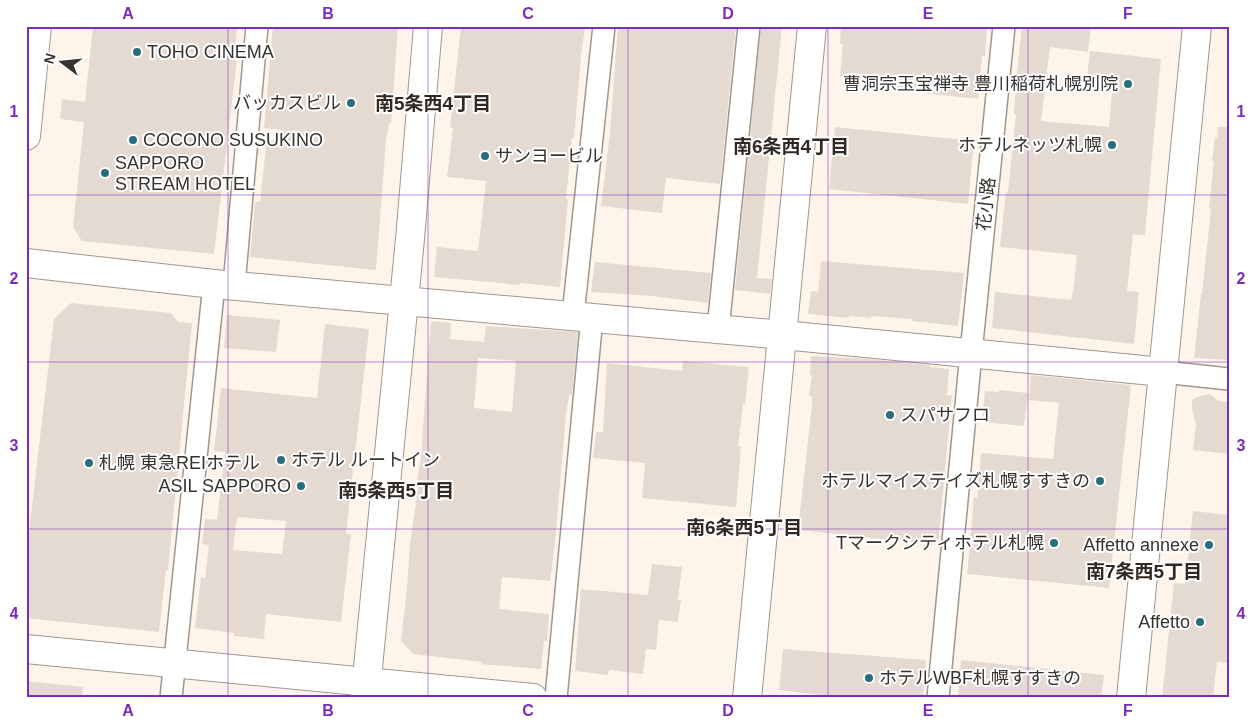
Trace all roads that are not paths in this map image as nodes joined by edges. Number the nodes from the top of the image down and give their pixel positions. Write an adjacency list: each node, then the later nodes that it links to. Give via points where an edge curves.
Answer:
1 (37, 26): 9 (street)
2 (257, 26): 11 (street)
3 (428, 26): 12 (street)
4 (604, 26): 13 (street)
5 (749, 26): 14 (street)
6 (812, 26): 15 (street)
7 (1004, 26): 16 (street, 花小路)
8 (1196, 26): 17 (street)
9 (26, 136)
10 (26, 263): 11 (street)
11 (224, 285): 12 (street); 20 (street)
12 (403, 300): 13 (street); 21 (street)
13 (583, 316): 14 (street); 24 (street)
14 (718, 329): 15 (street)
15 (783, 335): 16 (street); 25 (street)
16 (971, 352): 17 (street); 26 (street, 花小路)
17 (1163, 372): 18 (street); 27 (street)
18 (1229, 379)
19 (26, 649): 20 (street)
20 (174, 663): 21 (street); 22 (street)
21 (366, 690): 23 (street)
22 (172, 698)
23 (533, 698)
24 (556, 698)
25 (747, 698)
26 (938, 698)
27 (1131, 698)

